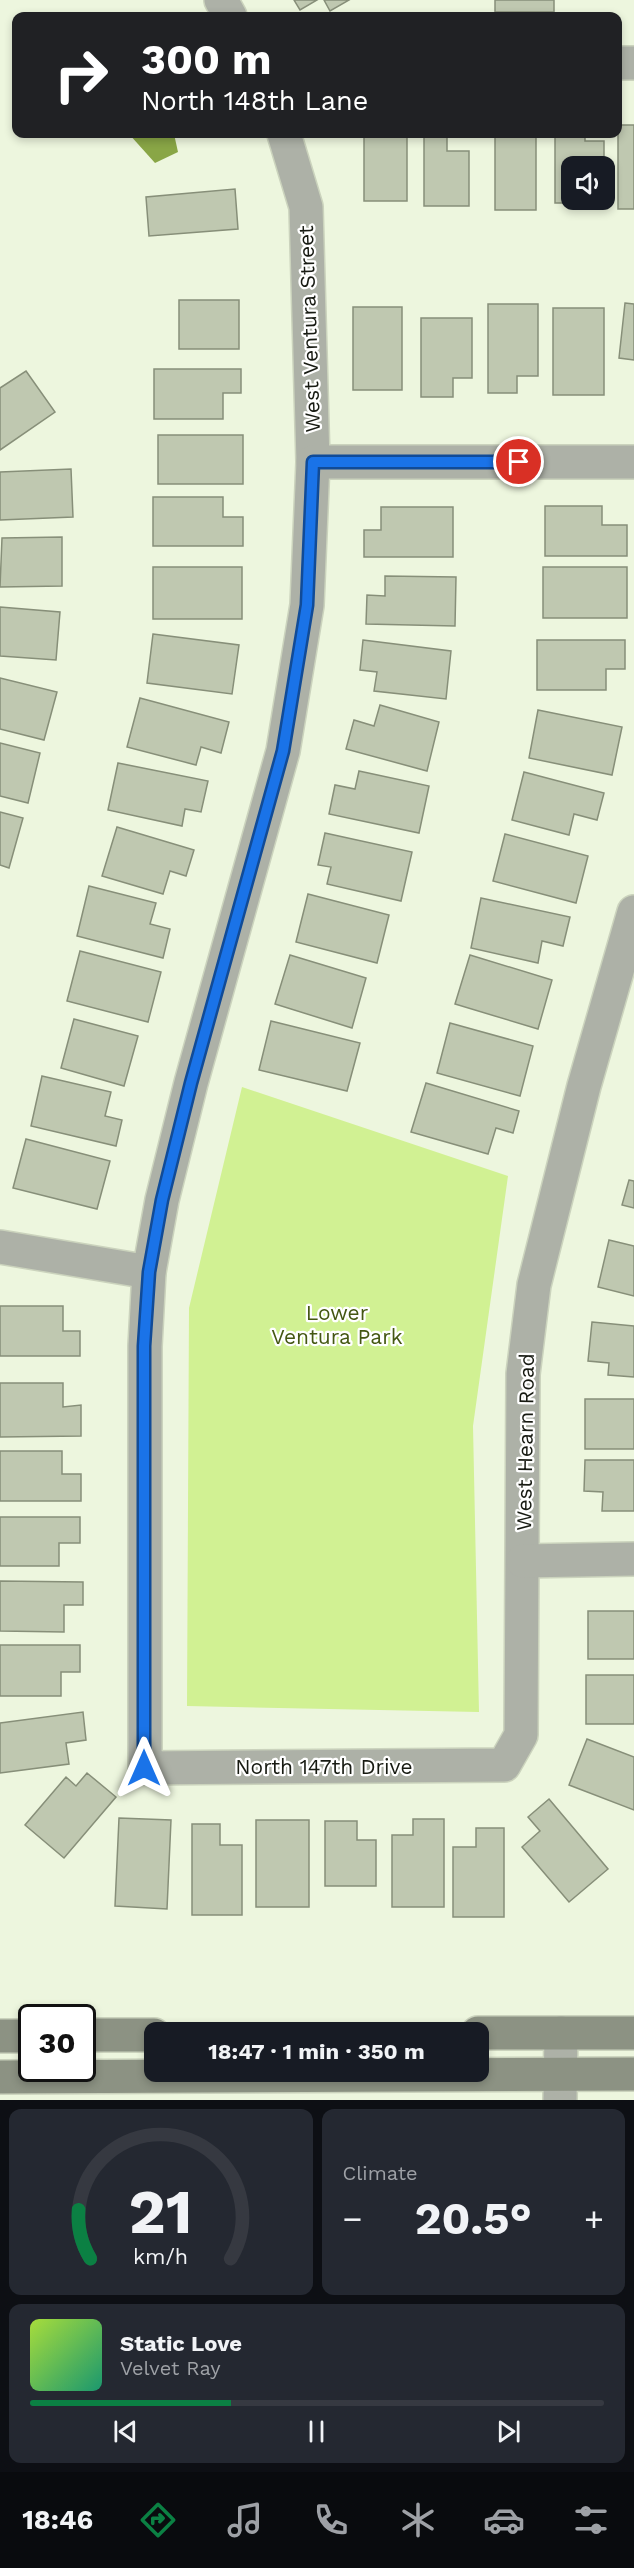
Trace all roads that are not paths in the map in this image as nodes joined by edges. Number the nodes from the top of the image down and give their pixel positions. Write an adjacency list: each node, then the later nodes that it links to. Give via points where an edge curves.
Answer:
1 (285, 138): 2 (street, West Ventura Street, via 306,207)
2 (313, 462): 3 (street); 6 (street, West Ventura Street, via 307,605 283,751 191,1083)
3 (634, 462)
4 (634, 912): 8 (street, West Hearn Road, via 584,1086 534,1285 523,1374)
5 (0, 1247): 6 (street)
6 (149, 1272): 10 (street, West Ventura Street, via 144,1346)
7 (634, 1560): 8 (street)
8 (523, 1561): 9 (street, West Hearn Road, via 521,1735)
9 (504, 1765): 10 (street, North 147th Drive)
10 (144, 1768)
11 (489, 2033): 12 (main road)
12 (561, 2033): 13 (main road); 20 (street)
13 (634, 2033)
14 (96, 2035): 15 (main road)
15 (144, 2035)
16 (0, 2036): 17 (main road)
17 (18, 2036)
18 (634, 2074): 20 (main road)
19 (0, 2077): 20 (main road)
20 (560, 2087)

